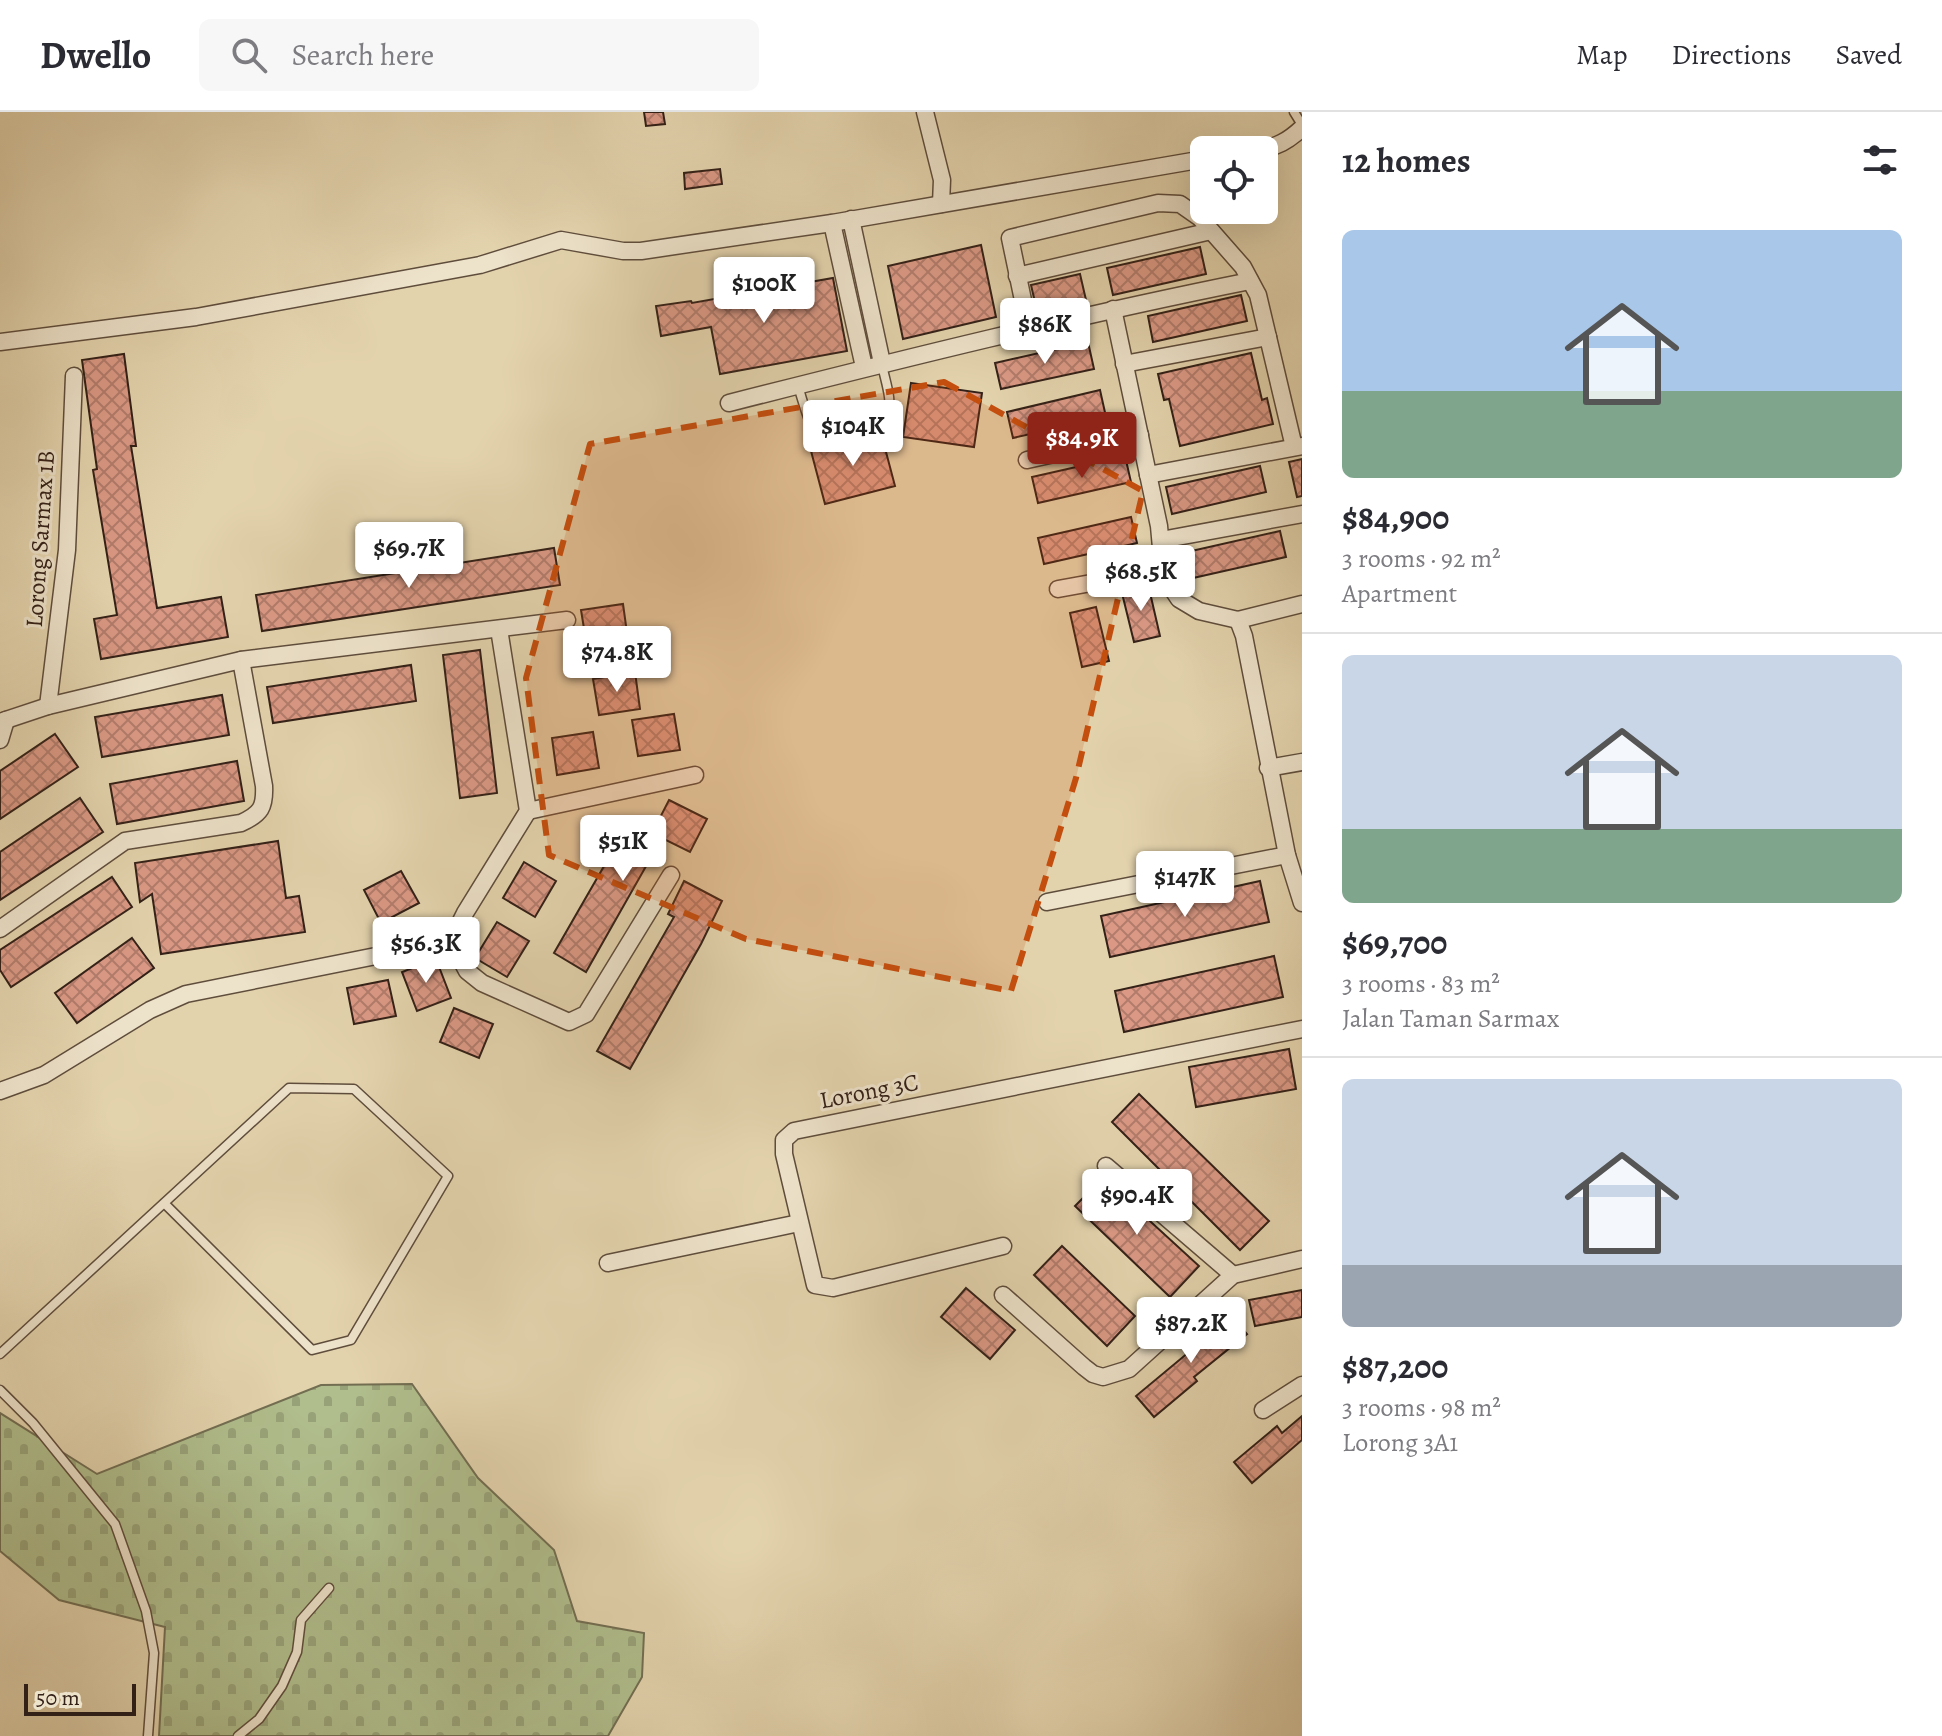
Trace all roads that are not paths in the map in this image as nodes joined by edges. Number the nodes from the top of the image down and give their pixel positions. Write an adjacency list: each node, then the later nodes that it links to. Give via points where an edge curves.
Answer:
1 (925, 112): 6 (street, via 942,180)
2 (1294, 112): 3 (lane)
3 (1302, 126): 4 (street)
4 (1278, 145)
5 (1190, 161): 6 (street)
6 (941, 204): 7 (street)
7 (851, 219): 8 (street); 16 (street)
8 (832, 223): 15 (street, via 641,251 561,240 480,265 196,317); 18 (street)
9 (1211, 231): 10 (street); 10 (street, via 1180,204 1158,203 1014,236 1009,241); 11 (street)
10 (1017, 276): 13 (street)
11 (1250, 281): 12 (street); 14 (street)
12 (1113, 309): 13 (street); 17 (street)
13 (1029, 329): 16 (street)
14 (1268, 337): 17 (street); 23 (street)
15 (0, 342)
16 (882, 363): 18 (street); 20 (lane, via 887,414 878,424 835,436 821,435 810,425)
17 (1124, 364): 22 (street)
18 (864, 367): 20 (street)
19 (74, 376): 35 (street, Lorong Sarmax 1B, via 67,550)
20 (798, 386): 21 (street)
21 (729, 403)
22 (1140, 435): 24 (street); 25 (street)
23 (1298, 446): 25 (street)
24 (1027, 460)
25 (1148, 475): 27 (street)
26 (1302, 514): 27 (street)
27 (1161, 540): 28 (street)
28 (1163, 570): 29 (street); 32 (street, via 1179,599 1199,611)
29 (1058, 589)
30 (1302, 604): 32 (street)
31 (567, 620): 33 (street)
32 (1238, 620): 39 (street)
33 (499, 629): 34 (street); 41 (street)
34 (241, 660): 35 (street); 46 (street, via 264,786 265,805 257,816 125,841)
35 (48, 706): 36 (street)
36 (3, 721): 37 (street)
37 (0, 740)
38 (1302, 762): 39 (street)
39 (1268, 768): 42 (street)
40 (695, 775): 41 (street)
41 (528, 811): 47 (street)
42 (1287, 855): 44 (street); 45 (street)
43 (671, 875): 47 (street, via 586,1014 569,1022 482,983 467,971)
44 (1047, 902)
45 (1302, 903)
46 (0, 929)
47 (451, 941): 49 (street, via 186,994 44,1075)
48 (1302, 1029): 52 (street, Lorong 3C, via 794,1131 784,1140 784,1154)
49 (0, 1091)
50 (1106, 1166): 56 (street)
51 (164, 1203): 51 (lane, via 289,1088 354,1089 448,1176 351,1340 312,1350); 58 (lane)
52 (799, 1223): 53 (street, Lorong 3C, via 812,1282 819,1287 857,1283); 55 (street)
53 (1003, 1246)
54 (1302, 1259): 56 (street)
55 (608, 1263)
56 (1233, 1275): 57 (street, via 1129,1369 1103,1377 1084,1367)
57 (1003, 1295)
58 (0, 1354)
59 (1302, 1385): 61 (street)
60 (0, 1390): 63 (lane, via 115,1524 146,1611 154,1653)
61 (1263, 1410)
62 (329, 1588): 64 (lane, via 301,1620 297,1652 282,1686 259,1719)
63 (148, 1736)
64 (238, 1736)

